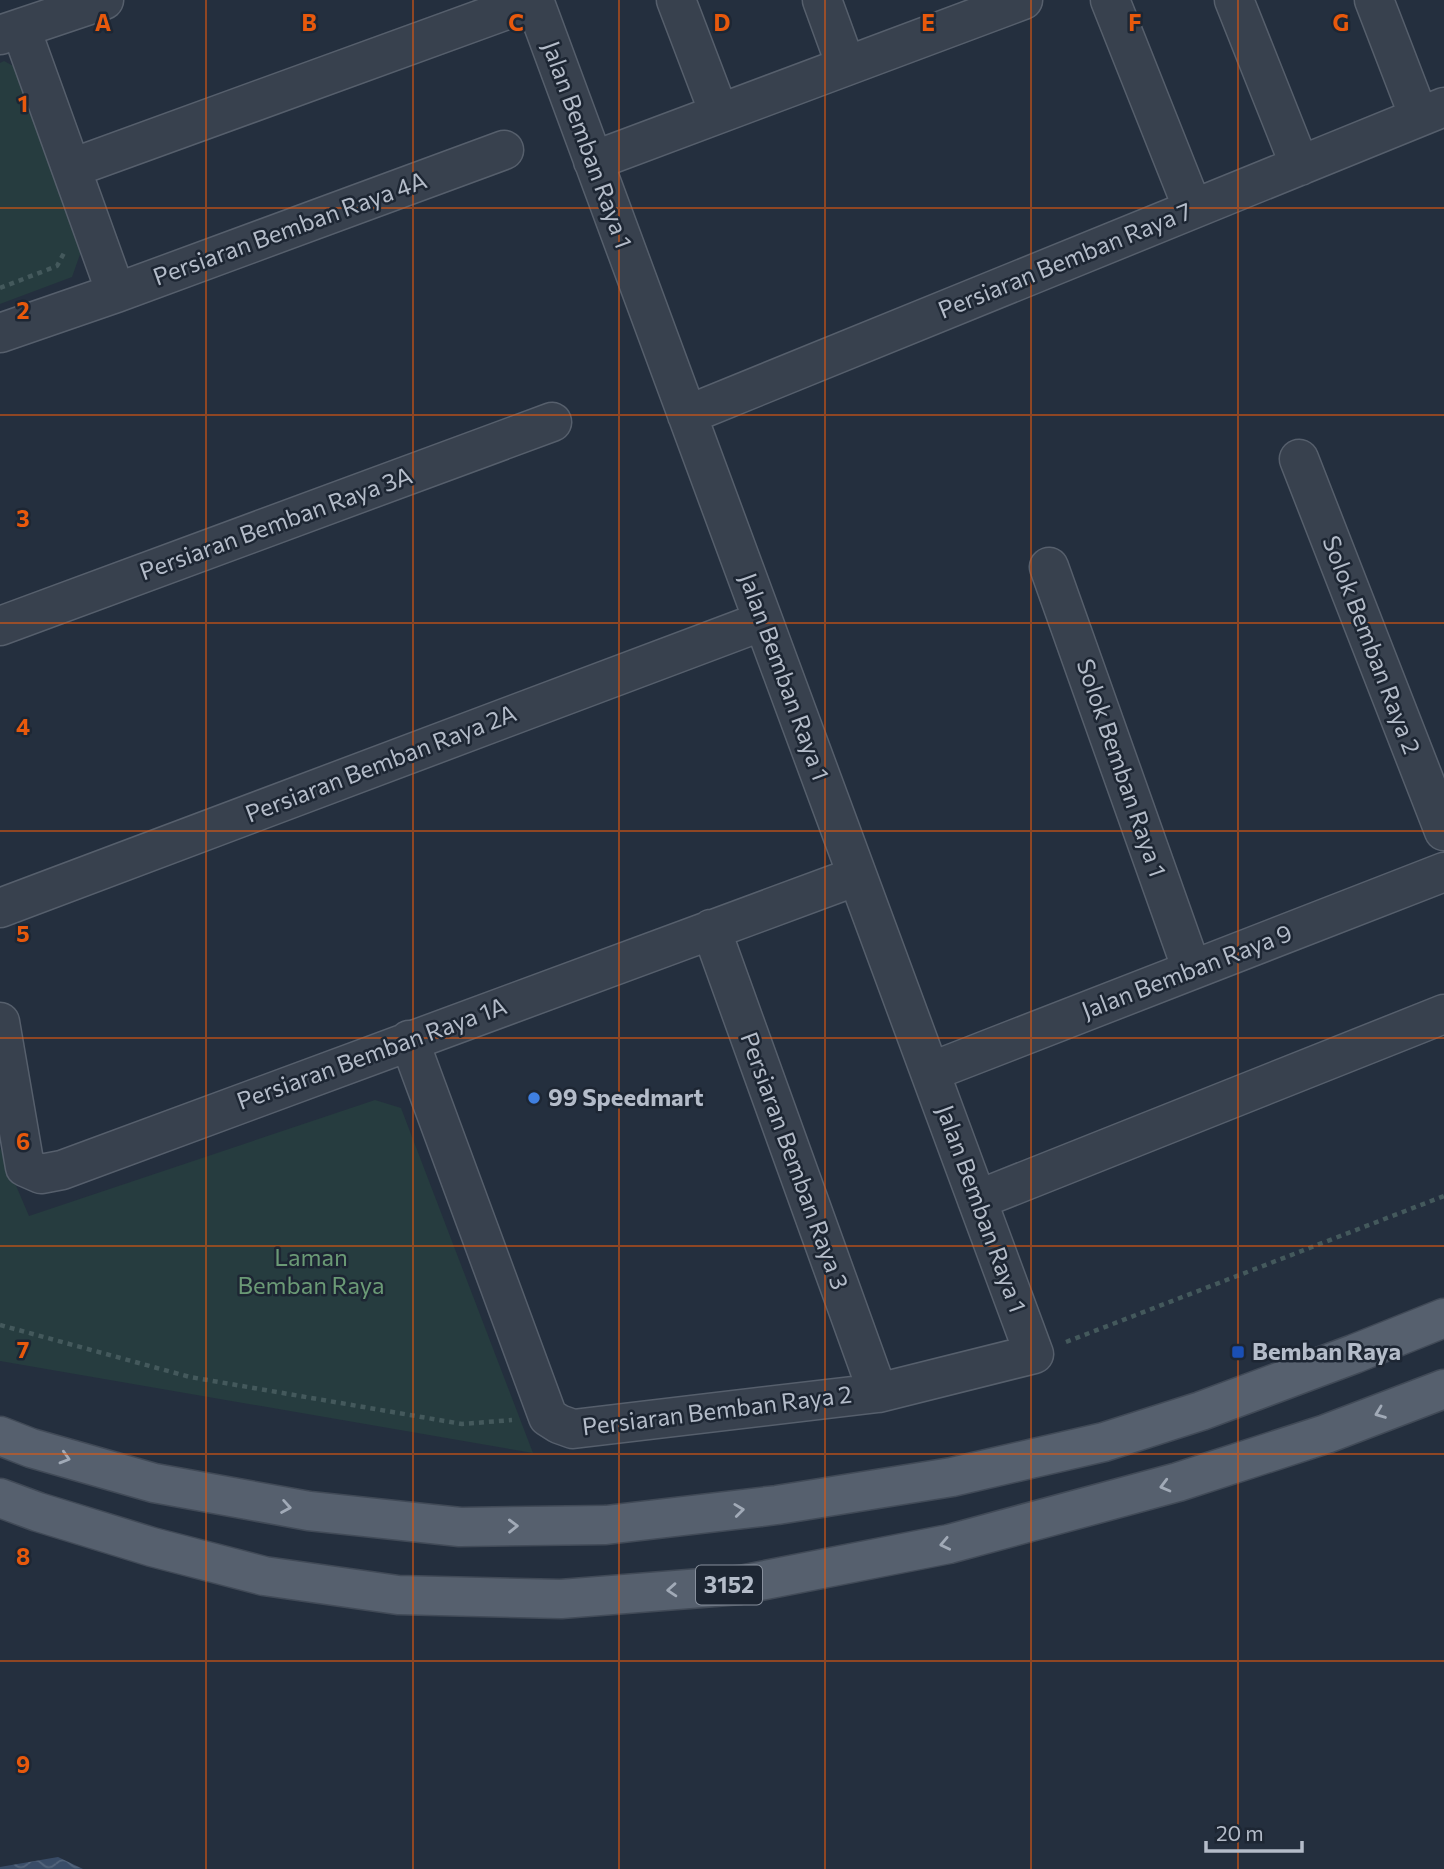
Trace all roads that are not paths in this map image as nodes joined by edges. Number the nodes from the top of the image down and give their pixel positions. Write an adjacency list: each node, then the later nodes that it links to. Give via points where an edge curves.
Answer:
1 (104, 0): 10 (street)
2 (534, 0): 15 (street, Jalan Bemban Raya 1); 17 (street)
3 (676, 0): 13 (street)
4 (822, 0): 11 (street)
5 (1023, 0): 9 (street)
6 (1110, 0): 18 (street)
7 (1234, 0): 16 (street)
8 (1374, 0): 12 (street)
9 (971, 9): 11 (street)
10 (11, 32): 17 (street)
11 (846, 66): 13 (street)
12 (1431, 112): 16 (street, Persiaran Bemban Raya 7)
13 (719, 113): 15 (street)
14 (504, 150): 19 (street, Persiaran Bemban Raya 4A)
15 (593, 161): 21 (street, Jalan Bemban Raya 1)
16 (1300, 166): 18 (street, Persiaran Bemban Raya 7)
17 (72, 168): 19 (street)
18 (1193, 209): 21 (street, Persiaran Bemban Raya 7)
19 (116, 293): 20 (street, Persiaran Bemban Raya 4A)
20 (0, 333)
21 (687, 415): 25 (street, Jalan Bemban Raya 1)
22 (552, 422): 26 (street, Persiaran Bemban Raya 3A)
23 (1299, 459): 27 (street, Solok Bemban Raya 2)
24 (1049, 567): 32 (street, Solok Bemban Raya 1)
25 (763, 621): 29 (street, Jalan Bemban Raya 1); 30 (street, Persiaran Bemban Raya 2A)
26 (0, 626)
27 (1444, 831)
28 (1444, 872): 32 (street, Jalan Bemban Raya 9)
29 (858, 876): 31 (street, Persiaran Bemban Raya 1A); 36 (street, Jalan Bemban Raya 1)
30 (0, 908)
31 (711, 929): 35 (street, Persiaran Bemban Raya 1A); 41 (street, Persiaran Bemban Raya 3)
32 (1192, 970): 36 (street, Jalan Bemban Raya 9)
33 (1444, 1014): 37 (street)
34 (0, 1022): 35 (street, Persiaran Bemban Raya 1A, via 24,1167 41,1174)
35 (410, 1040): 41 (street, Persiaran Bemban Raya 2, via 548,1417 573,1429)
36 (930, 1072): 37 (street, Jalan Bemban Raya 1)
37 (977, 1200): 39 (street, Jalan Bemban Raya 1)
38 (1444, 1318): 42 (main road, one-way to 38, via 154,1483 309,1511 460,1527 606,1525 777,1505 952,1477 1104,1442 1201,1411)
39 (1034, 1354): 41 (street, Persiaran Bemban Raya 2)
40 (1444, 1389): 45 (main road, 3152, one-way to 45, via 1326,1434 1178,1482 948,1544 740,1584 561,1599 398,1595 264,1576)
41 (878, 1393)
42 (0, 1436)
43 (0, 1498): 45 (main road, 3152)
44 (0, 1516): 45 (main road)
45 (152, 1547)

